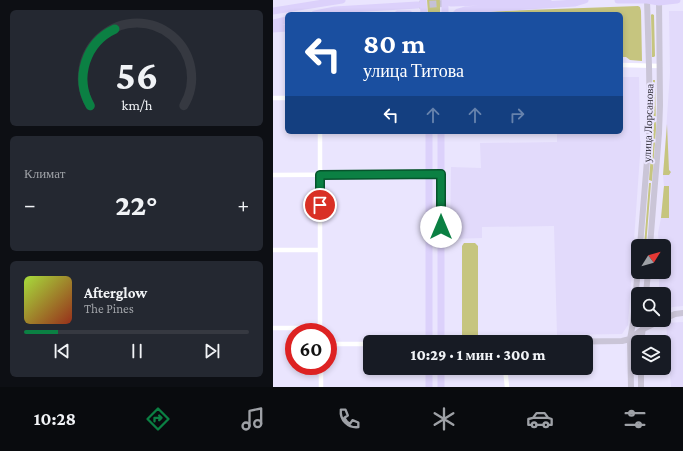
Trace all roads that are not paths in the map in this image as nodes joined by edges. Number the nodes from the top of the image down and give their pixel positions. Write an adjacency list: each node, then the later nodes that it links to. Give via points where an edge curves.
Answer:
1 (312, 0): 12 (main road)
2 (342, 0): 12 (main road)
3 (423, 0): 14 (main road)
4 (548, 0): 9 (main road)
5 (585, 0): 16 (main road, via 575,3)
6 (618, 0): 7 (main road)
7 (647, 0): 10 (main road); 22 (main road, улица Лорсанова)
8 (677, 0): 10 (main road)
9 (448, 1): 15 (main road)
10 (659, 1): 23 (main road, улица Лорсанова)
11 (417, 6): 13 (main road)
12 (275, 11)
13 (325, 12)
14 (423, 12)
15 (445, 12)
16 (458, 12)
17 (285, 20): 18 (main road)
18 (273, 23)
19 (285, 28): 20 (main road)
20 (273, 29)
21 (623, 65): 22 (street)
22 (649, 66): 23 (street); 33 (main road, улица Лорсанова, via 650,124)
23 (660, 66): 34 (main road, улица Лорсанова, via 659,133)
24 (273, 98): 25 (street)
25 (285, 98)
26 (320, 134): 32 (street)
27 (429, 134): 30 (main road)
28 (441, 134): 31 (main road)
29 (273, 174): 32 (street)
30 (429, 174): 31 (street); 32 (street); 45 (main road)
31 (441, 174): 46 (main road)
32 (320, 175): 36 (street)
33 (641, 239)
34 (651, 239)
35 (273, 250): 36 (street)
36 (320, 250): 40 (street)
37 (637, 279): 48 (main road)
38 (683, 313): 39 (main road)
39 (671, 316)
40 (320, 323)
41 (647, 327): 44 (main road)
42 (273, 328): 43 (street)
43 (285, 329)
44 (643, 329): 47 (main road); 48 (main road)
45 (429, 335)
46 (441, 335)
47 (642, 335)
48 (630, 339): 49 (main road); 61 (main road)
49 (593, 341)
50 (337, 344): 51 (street)
51 (363, 344)
52 (321, 375): 57 (street)
53 (429, 375): 58 (main road)
54 (441, 375): 59 (main road)
55 (506, 375): 60 (street)
56 (641, 375): 62 (main road)
57 (321, 387)
58 (429, 387)
59 (441, 387)
60 (507, 387)
61 (631, 387)
62 (641, 387)

